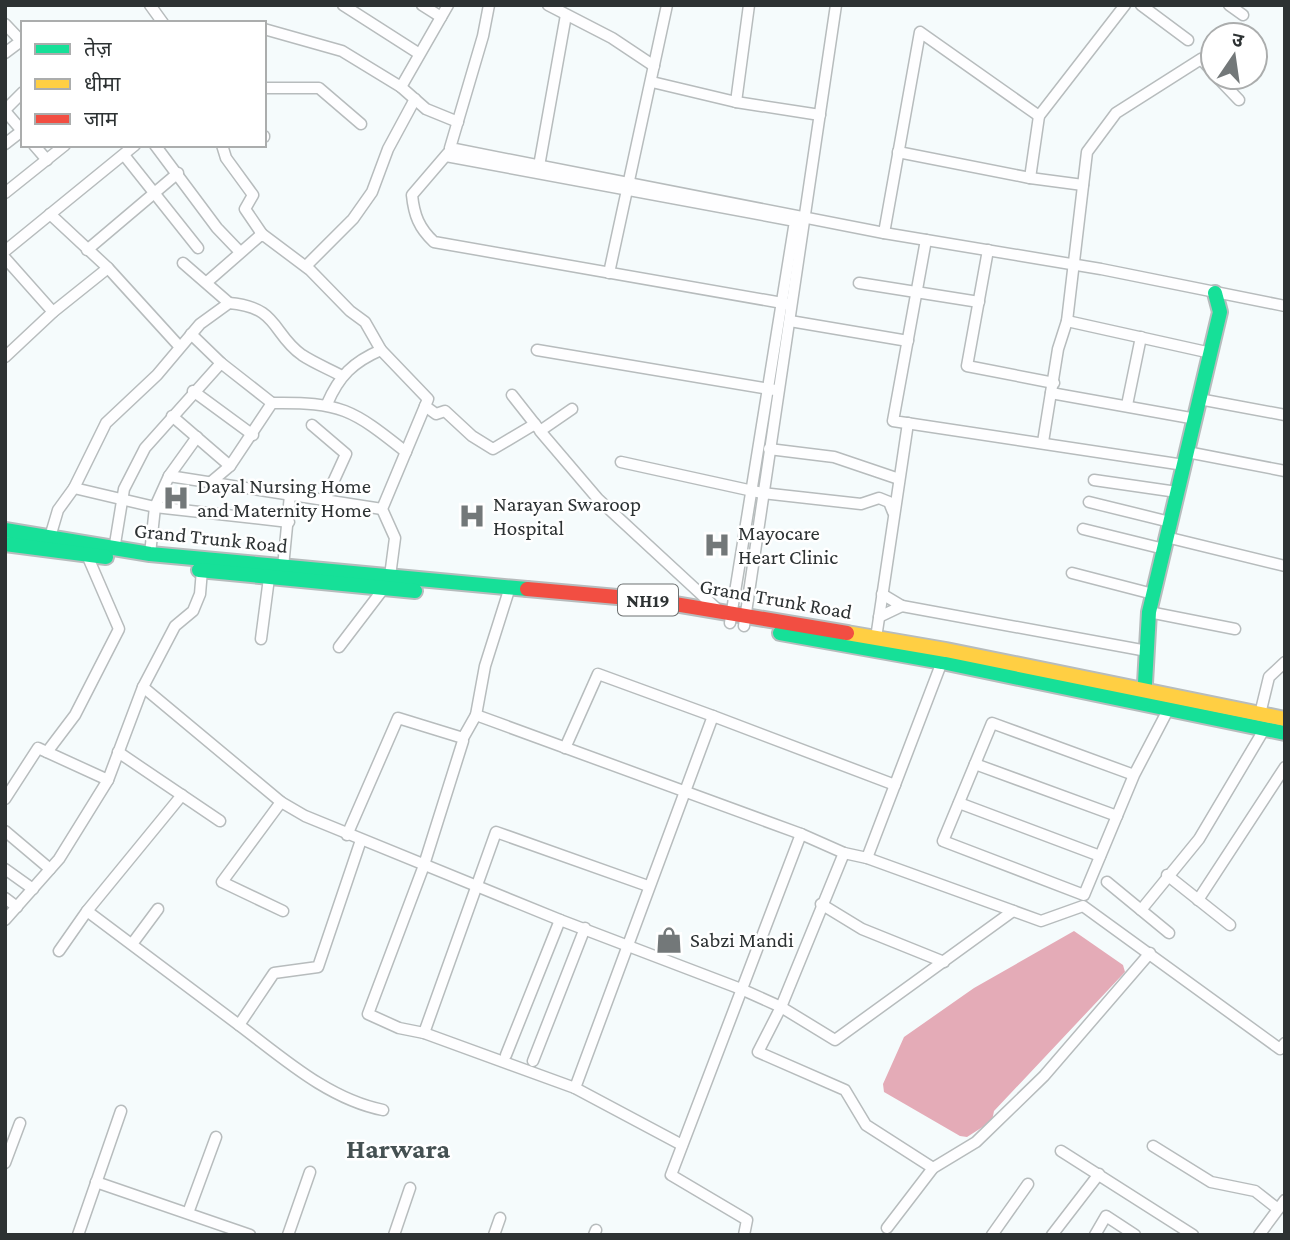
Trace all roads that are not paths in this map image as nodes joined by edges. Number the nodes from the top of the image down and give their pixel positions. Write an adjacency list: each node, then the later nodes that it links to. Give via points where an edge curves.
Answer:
1 (150, 5): 16 (street)
2 (343, 5): 23 (street)
3 (422, 5): 15 (street)
4 (447, 5): 15 (street)
5 (489, 5): 37 (street)
6 (548, 5): 13 (street)
7 (667, 5): 25 (street)
8 (749, 5): 33 (street)
9 (836, 5): 35 (street)
10 (1125, 5): 36 (street)
11 (1142, 5): 19 (street)
12 (1228, 5): 14 (street)
13 (566, 15): 25 (street); 51 (street)
14 (1243, 15)
15 (441, 17): 23 (street)
16 (162, 21)
17 (5, 24): 20 (street)
18 (266, 30): 27 (street, via 342,51)
19 (1188, 40)
20 (21, 41)
21 (21, 43): 22 (street)
22 (5, 53)
23 (418, 53): 27 (street)
24 (1199, 60): 54 (street, via 1116,113 1087,152)
25 (654, 66): 26 (street)
26 (652, 82): 33 (street); 55 (street)
27 (401, 87): 31 (street)
28 (266, 88): 38 (street, via 319,88)
29 (1230, 91): 32 (street)
30 (21, 94): 34 (street)
31 (415, 99): 37 (street); 71 (street, via 388,149 372,192 353,219)
32 (1239, 100)
33 (736, 102): 35 (street)
34 (5, 111): 39 (street)
35 (820, 115): 59 (street)
36 (1039, 117): 48 (street, via 920,32); 53 (street)
37 (458, 122): 47 (street)
38 (361, 124)
39 (21, 130)
40 (21, 132): 41 (street)
41 (5, 144)
42 (36, 147): 50 (street)
43 (63, 147): 50 (street)
44 (133, 147): 49 (street)
45 (157, 147): 52 (street)
46 (223, 147): 61 (street, via 226,159 253,195 245,209)
47 (448, 152): 51 (street); 55 (street); 73 (street, via 412,195 414,213 434,242)
48 (898, 152): 53 (street); 60 (street)
49 (124, 155): 57 (street); 58 (street)
50 (47, 160): 56 (street)
51 (539, 166): 55 (street)
52 (178, 173): 57 (street); 67 (street)
53 (1030, 178): 54 (street)
54 (1083, 185): 70 (street)
55 (628, 187): 59 (street); 73 (street); 80 (street, via 795,221)
56 (5, 193)
57 (156, 194): 63 (street); 64 (street)
58 (50, 214): 64 (street); 66 (street)
59 (803, 215): 60 (street); 80 (street)
60 (884, 233): 62 (street)
61 (261, 234): 67 (street); 71 (street)
62 (926, 240): 65 (street); 77 (street)
63 (198, 248)
64 (87, 250): 72 (street)
65 (988, 250): 70 (street); 78 (street)
66 (5, 251)
67 (240, 252): 74 (street)
68 (5, 258): 82 (street)
69 (183, 263): 74 (street)
70 (1075, 264): 76 (street); 84 (street)
71 (306, 266): 90 (street, via 365,322)
72 (108, 268): 82 (street); 88 (street)
73 (609, 273): 80 (street)
74 (207, 282): 79 (street)
75 (859, 283): 77 (street)
76 (1215, 293): 81 (street); 91 (main road, via 1220,312)
77 (917, 294): 78 (street); 87 (street)
78 (979, 302): 95 (street, via 967,366)
79 (229, 303): 85 (street); 94 (street, via 249,304 275,323 300,354)
80 (788, 304): 83 (street); 96 (street)
81 (1285, 306)
82 (53, 312): 92 (street)
83 (790, 321): 87 (street); 96 (street)
84 (1067, 321): 86 (street); 95 (street)
85 (191, 334): 88 (street); 93 (street)
86 (1141, 337): 91 (street); 102 (street)
87 (908, 341): 108 (street, via 893,421)
88 (179, 346): 124 (street, via 157,375 106,423)
89 (537, 349): 96 (street)
90 (381, 350): 94 (street); 103 (street, via 428,399)
91 (1210, 353): 99 (main road)
92 (6, 355)
93 (221, 363): 97 (street); 100 (street)
94 (342, 376): 101 (street)
95 (1052, 388): 102 (street); 113 (street)
96 (774, 390): 114 (street); 125 (street)
97 (193, 391): 106 (street); 111 (street)
98 (512, 395): 110 (street)
99 (1199, 399): 105 (street); 107 (main road)
100 (272, 403): 101 (street); 111 (street)
101 (327, 404): 115 (street, via 372,425)
102 (1127, 405): 107 (street)
103 (425, 406): 110 (street, via 436,414 445,411 494,449); 115 (street)
104 (572, 409): 110 (street)
105 (1285, 415)
106 (172, 416): 112 (street); 129 (street, via 145,448)
107 (1196, 419): 116 (main road)
108 (908, 423): 113 (street); 121 (street)
109 (312, 425): 130 (street, via 346,454)
110 (538, 427): 157 (street, via 598,499)
111 (253, 435): 118 (street)
112 (197, 438): 118 (street); 120 (street)
113 (1043, 442): 116 (street)
114 (769, 449): 121 (street, via 834,457); 127 (street)
115 (406, 452): 133 (street)
116 (1185, 459): 119 (street); 126 (main road)
117 (621, 462): 125 (street)
118 (230, 466): 123 (street)
119 (1285, 471)
120 (169, 476): 123 (street); 132 (street)
121 (900, 479): 134 (street)
122 (1094, 480): 126 (street)
123 (211, 482): 128 (street)
124 (74, 488): 129 (street); 139 (street, via 58,510)
125 (751, 491): 127 (street); 157 (street)
126 (1177, 492): 136 (main road)
127 (762, 493): 134 (street, via 861,504 879,498 889,502); 157 (street)
128 (290, 495): 130 (street); 135 (street)
129 (123, 497): 132 (street); 142 (street)
130 (325, 500): 133 (street)
131 (1089, 502): 136 (street)
132 (155, 507): 135 (street); 143 (street)
133 (382, 509): 150 (street, via 395,538)
134 (893, 512): 152 (street)
135 (289, 522): 146 (street)
136 (1170, 522): 140 (main road)
137 (1083, 529): 140 (street)
138 (5, 530): 139 (main road, Grand Trunk Road / NH19)
139 (50, 537): 142 (main road, Grand Trunk Road / NH19)
140 (1165, 543): 145 (street); 153 (main road)
141 (5, 544): 144 (main road, Grand Trunk Road / NH19)
142 (114, 550): 143 (main road, Grand Trunk Road / NH19)
143 (150, 554): 146 (main road, Grand Trunk Road / NH19)
144 (87, 555): 147 (main road, Grand Trunk Road / NH19); 175 (street, via 118,629 75,715)
145 (1285, 566)
146 (282, 567): 150 (main road, Grand Trunk Road / NH19)
147 (202, 570): 149 (main road, Grand Trunk Road / NH19); 165 (street, via 193,611 175,626)
148 (1072, 573): 153 (street)
149 (269, 578): 150 (main road, Grand Trunk Road / NH19); 160 (street)
150 (387, 582): 151 (main road, Grand Trunk Road / NH19); 161 (street)
151 (508, 593): 157 (main road, Grand Trunk Road / NH19, via 651,600); 168 (street, via 485,666)
152 (882, 594): 154 (street); 156 (street)
153 (1153, 594): 155 (main road)
154 (902, 606): 156 (street); 162 (street)
155 (1149, 612): 158 (street); 162 (main road)
156 (879, 617): 159 (street)
157 (734, 618): 159 (main road, Grand Trunk Road / NH19); 163 (main road, Grand Trunk Road / NH19)
158 (1235, 629)
159 (876, 638): 163 (main road, Grand Trunk Road / NH19)
160 (261, 639)
161 (339, 647)
162 (1147, 651): 166 (main road)
163 (944, 656): 166 (main road, Grand Trunk Road / NH19); 181 (street)
164 (1285, 662): 171 (street, via 1269,677)
165 (143, 687): 176 (street); 185 (street)
166 (1144, 696): 167 (main road, Grand Trunk Road / NH19); 171 (main road, Grand Trunk Road / NH19)
167 (1170, 708): 171 (main road, Grand Trunk Road / NH19); 179 (street)
168 (476, 715): 174 (street); 191 (street, via 463,738 397,718)
169 (713, 716): 174 (street, via 598,674); 181 (street); 182 (street)
170 (1285, 719): 171 (main road, Grand Trunk Road / NH19)
171 (1263, 721): 172 (main road, Grand Trunk Road / NH19); 199 (street, via 1199,839)
172 (1285, 733)
173 (463, 741): 196 (street)
174 (565, 748): 182 (street)
175 (47, 752): 180 (street); 184 (street, via 38,748)
176 (118, 752): 180 (street); 183 (street)
177 (975, 764): 179 (street, via 992,723); 186 (street); 187 (street)
178 (1285, 767): 205 (street)
179 (1134, 775): 187 (street)
180 (108, 780): 198 (street)
181 (894, 785): 195 (street)
182 (683, 791): 190 (street); 202 (street)
183 (182, 795): 188 (street); 210 (street)
184 (5, 799)
185 (281, 802): 191 (street); 211 (street, via 222,882)
186 (959, 803): 194 (street); 194 (street, via 943,841 1084,895)
187 (1117, 816): 194 (street)
188 (220, 821)
189 (5, 831): 198 (street)
190 (801, 834): 193 (street); 223 (street)
191 (347, 835): 192 (street)
192 (361, 840): 196 (street); 225 (street, via 318,967 274,973)
193 (844, 853): 195 (street); 206 (street)
194 (1100, 856)
195 (867, 858): 212 (street)
196 (423, 865): 201 (street); 226 (street, via 368,1014)
197 (5, 869): 203 (street)
198 (50, 869): 203 (street)
199 (1167, 875): 205 (street); 209 (street)
200 (1107, 882): 209 (street)
201 (475, 885): 202 (street, via 496,832); 214 (street); 226 (street)
202 (648, 886): 219 (street)
203 (33, 890): 207 (street)
204 (5, 898): 207 (street)
205 (1198, 900): 215 (street)
206 (821, 904): 222 (street, via 862,929); 224 (street)
207 (17, 907): 213 (street)
208 (158, 909): 218 (street)
209 (1141, 910): 217 (street)
210 (87, 911): 218 (street); 220 (street)
211 (283, 911)
212 (1013, 911): 221 (street, via 1041,921 1083,905); 222 (street)
213 (5, 920)
214 (560, 920): 216 (street); 228 (street)
215 (1230, 925)
216 (585, 928): 219 (street); 229 (street)
217 (1169, 933)
218 (132, 944): 225 (street)
219 (627, 944): 223 (street); 230 (street)
220 (59, 951)
221 (1150, 953): 227 (street, via 1280,1048); 239 (street, via 1044,1076 976,1142)
222 (944, 962): 224 (street, via 835,1040)
223 (741, 989): 224 (street); 235 (street)
224 (781, 1007): 239 (street, via 758,1052 845,1090 866,1125)
225 (239, 1025): 231 (street, via 328,1089)
226 (424, 1033): 230 (street)
227 (1285, 1043)
228 (506, 1055)
229 (533, 1061)
230 (575, 1088): 235 (street)
231 (383, 1110)
232 (121, 1111): 242 (street)
233 (20, 1123): 238 (street)
234 (216, 1137): 247 (street)
235 (682, 1145): 255 (street, via 671,1174 747,1220)
236 (1153, 1146): 246 (street, via 1210,1182 1255,1191)
237 (1061, 1151): 241 (street)
238 (5, 1163)
239 (933, 1168): 249 (street)
240 (310, 1172): 252 (street)
241 (1099, 1174): 257 (street); 260 (street)
242 (96, 1182): 247 (street); 250 (street)
243 (1028, 1184): 256 (street)
244 (410, 1188): 253 (street)
245 (1285, 1200): 246 (street)
246 (1278, 1209): 261 (street)
247 (188, 1213): 251 (street)
248 (500, 1218): 254 (street)
249 (887, 1228)
250 (78, 1235)
251 (250, 1235)
252 (288, 1235)
253 (394, 1235)
254 (494, 1235)
255 (744, 1235)
256 (992, 1235)
257 (1052, 1235)
258 (1095, 1235): 259 (street, via 1106,1216)
259 (1135, 1235)
260 (1193, 1235)
261 (1259, 1235)

